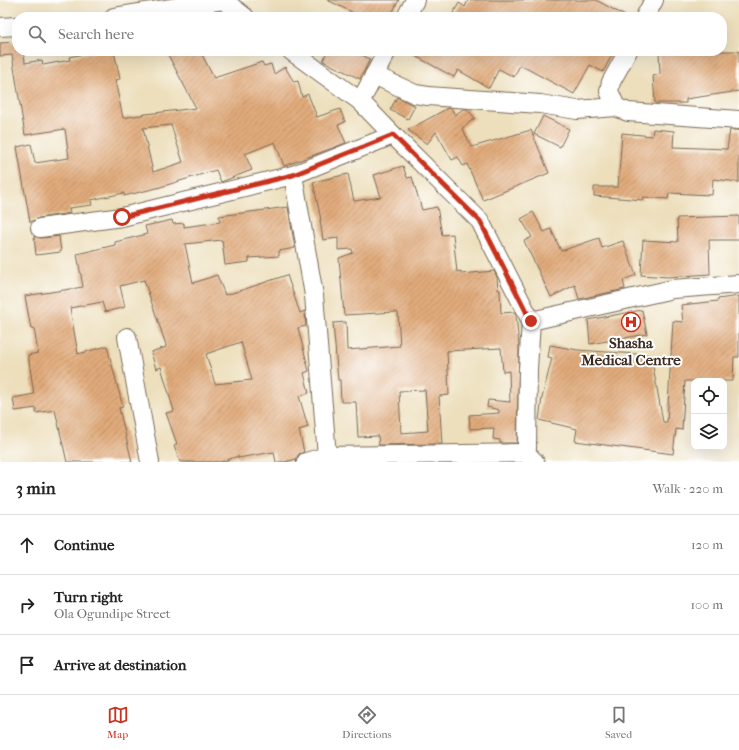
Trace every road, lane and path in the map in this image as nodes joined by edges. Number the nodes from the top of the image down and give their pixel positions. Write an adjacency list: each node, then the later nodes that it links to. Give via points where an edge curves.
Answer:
1 (223, 0): 4 (street); 5 (street)
2 (415, 0): 6 (street)
3 (654, 0): 7 (street)
4 (146, 12)
5 (239, 12)
6 (409, 12)
7 (648, 12)
8 (12, 26): 9 (street)
9 (0, 27)
10 (298, 56): 14 (street)
11 (384, 56): 13 (street)
12 (625, 56): 15 (street, via 609,91)
13 (374, 75): 14 (street); 15 (street, via 415,94 428,96 540,104 577,110)
14 (360, 100): 17 (street)
15 (616, 107): 16 (street, via 628,112)
16 (739, 120)
17 (393, 135): 18 (street); 21 (street, via 480,221)
18 (293, 175): 19 (street, via 122,217); 23 (street, via 314,295)
19 (40, 228)
20 (739, 284): 21 (street, via 673,289)
21 (531, 321): 24 (street, via 528,369 528,448)
22 (127, 337): 25 (street)
23 (327, 456): 24 (street); 26 (street)
24 (531, 457)
25 (150, 462)
26 (306, 462)

